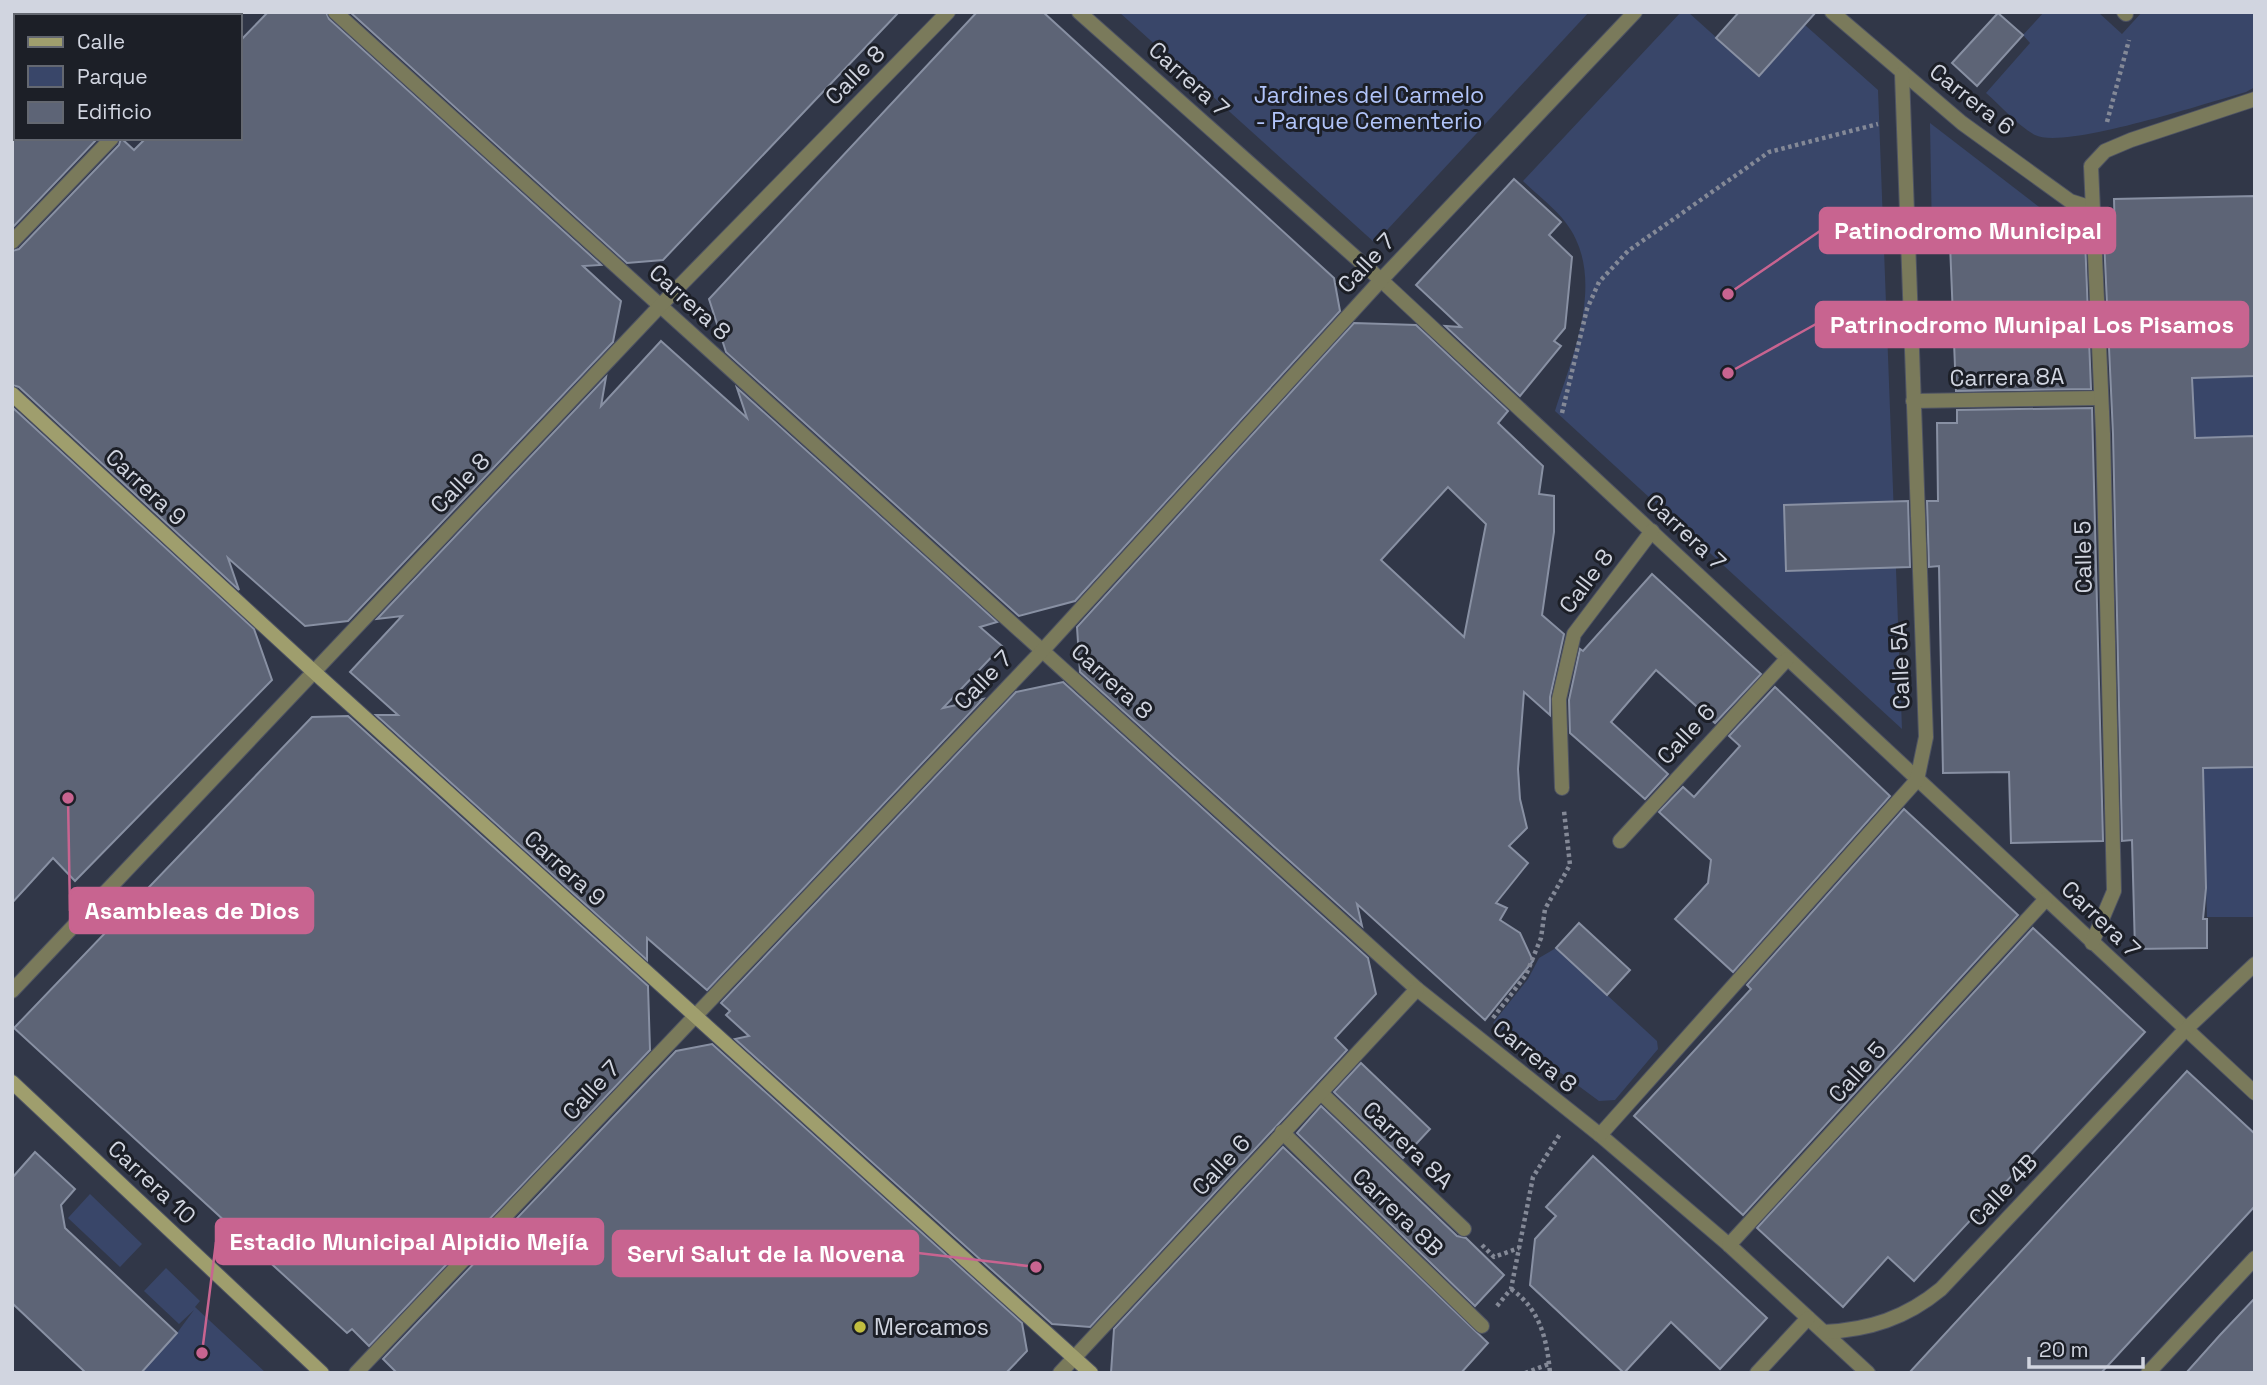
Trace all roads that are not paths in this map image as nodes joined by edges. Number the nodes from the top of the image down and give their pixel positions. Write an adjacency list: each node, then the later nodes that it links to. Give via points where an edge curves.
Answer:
1 (335, 12): 12 (street, Carrera 8)
2 (948, 12): 12 (street, Calle 8)
3 (1079, 12): 11 (street, Carrera 7)
4 (1635, 12): 11 (street, Calle 7)
5 (1832, 12): 6 (street, Carrera 6)
6 (1902, 74): 9 (street, Carrera 6, via 2070,201); 15 (street, Calle 5A)
7 (2255, 99): 9 (street, Calle 5, via 2105,151 2091,166)
8 (110, 140): 10 (street)
9 (2092, 208): 14 (street, Calle 5)
10 (12, 242)
11 (1381, 280): 16 (street, Carrera 7); 17 (street, Calle 7)
12 (660, 306): 17 (street, Carrera 8); 19 (street, Calle 8)
13 (12, 394): 19 (main road, Carrera 9)
14 (2101, 398): 15 (street, Carrera 8A); 24 (street, Calle 5, via 2114,891)
15 (1913, 401): 20 (street, Calle 5A, via 1926,737)
16 (1651, 531): 18 (street, Carrera 7); 21 (street, Calle 8, via 1574,634 1559,699)
17 (1044, 650): 26 (street, Carrera 8); 28 (street, Calle 7)
18 (1787, 659): 20 (street, Carrera 7); 22 (street, Calle 6)
19 (313, 671): 27 (street, Calle 8); 28 (main road, Carrera 9)
20 (1917, 780): 23 (street, Carrera 7); 34 (street, Calle 5A)
21 (1562, 788)
22 (1620, 841)
23 (2046, 899): 24 (street, Carrera 7); 36 (street, Calle 5)
24 (2092, 943): 29 (street, Carrera 7)
25 (2255, 964): 29 (street, Calle 4B)
26 (1417, 989): 31 (street, Calle 6); 34 (street, Carrera 8)
27 (12, 991)
28 (694, 1014): 41 (main road, Carrera 9); 43 (street, Calle 7)
29 (2186, 1030): 32 (street, Carrera 7); 40 (street, Calle 4B, via 1920,1306 1856,1331)
30 (12, 1082): 42 (main road, Carrera 10)
31 (1321, 1093): 33 (street, Calle 6); 35 (street, Carrera 8A)
32 (2255, 1093)
33 (1282, 1132): 39 (street, Carrera 8B); 41 (street, Calle 6)
34 (1600, 1135): 36 (street, Carrera 8)
35 (1464, 1229)
36 (1729, 1245): 38 (street, Carrera 8)
37 (2255, 1258): 48 (street)
38 (1808, 1318): 40 (street, Carrera 8); 46 (street)
39 (1482, 1326)
40 (1824, 1332): 47 (street, Carrera 8)
41 (1075, 1357): 44 (street, Calle 6); 45 (main road, Carrera 9)
42 (322, 1373)
43 (356, 1373)
44 (1060, 1373)
45 (1091, 1373)
46 (1757, 1373)
47 (1867, 1373)
48 (2148, 1373)

